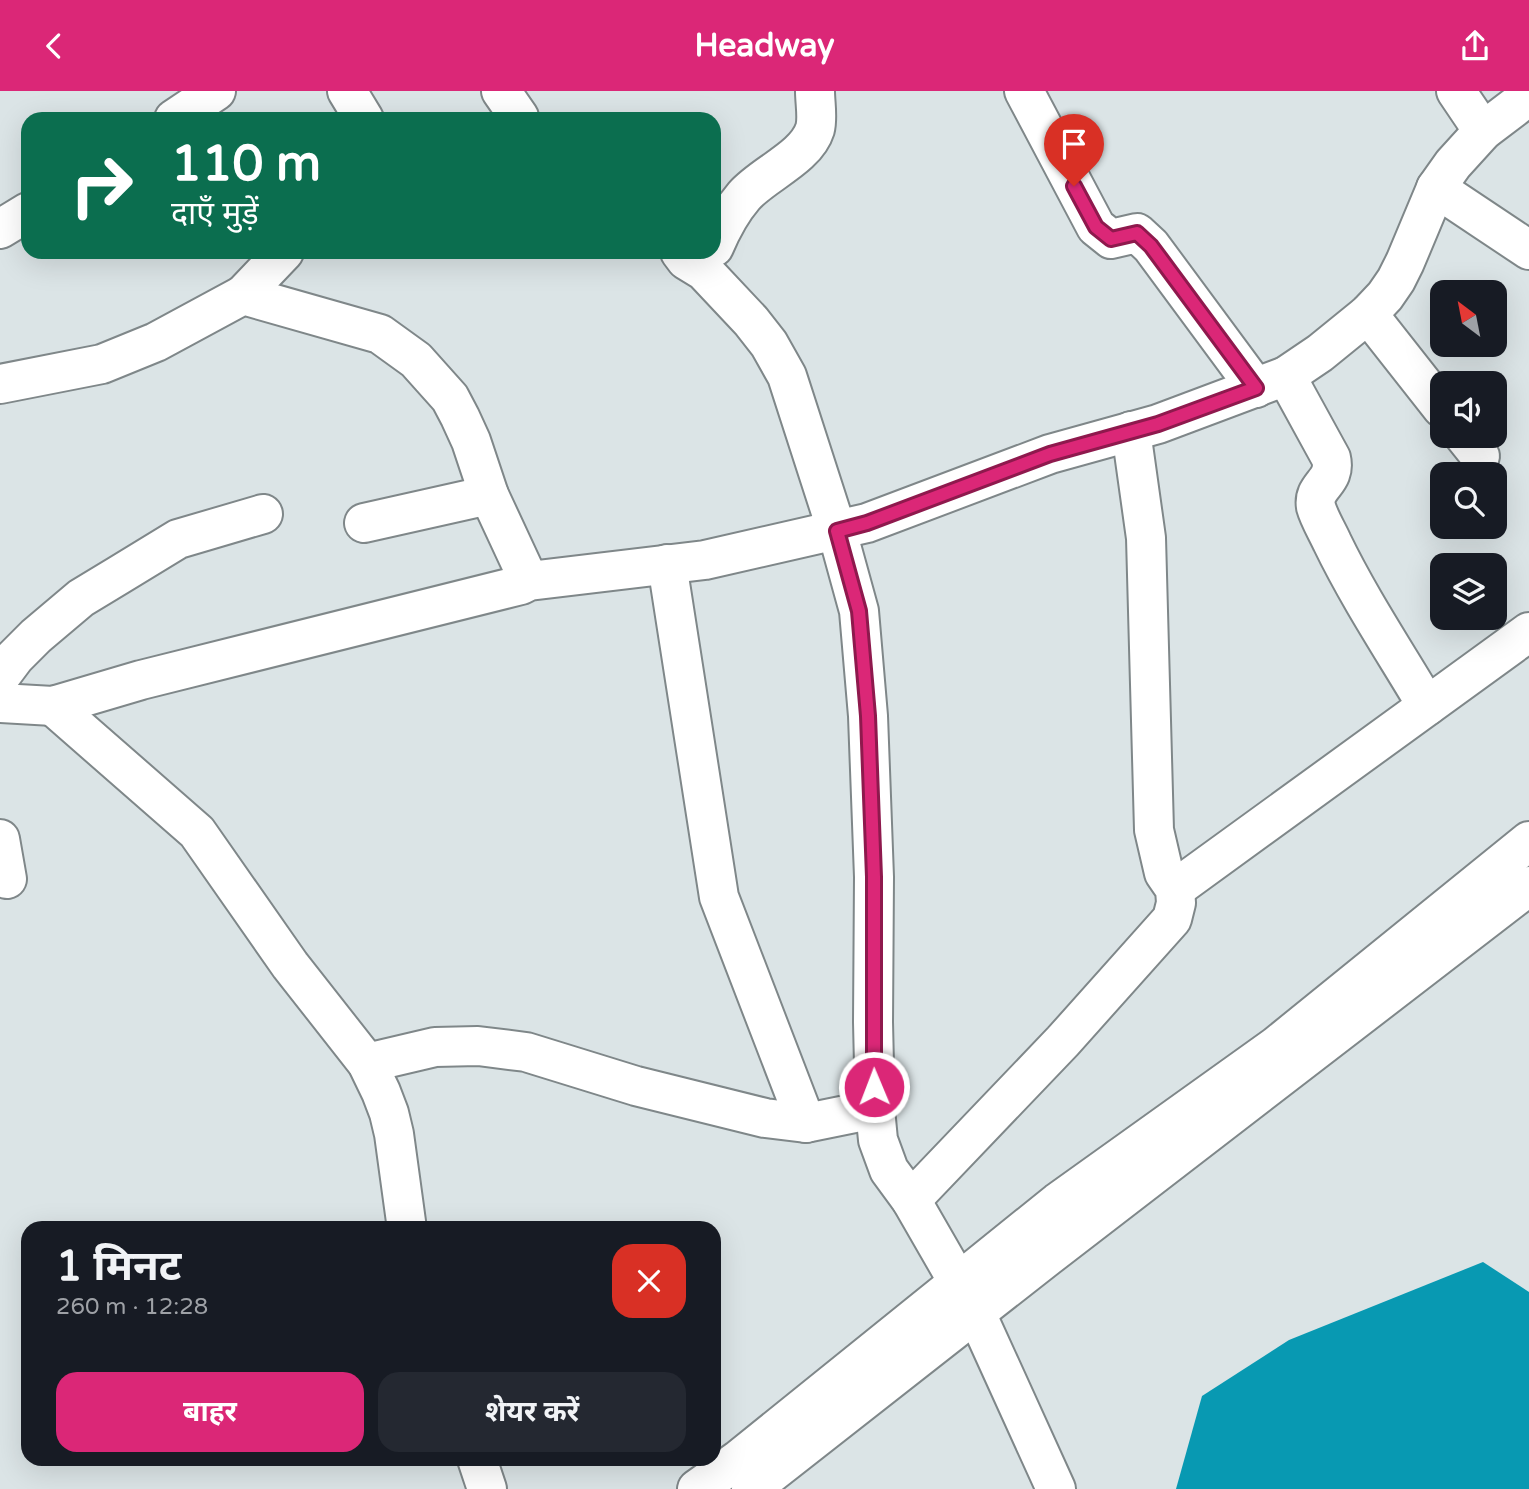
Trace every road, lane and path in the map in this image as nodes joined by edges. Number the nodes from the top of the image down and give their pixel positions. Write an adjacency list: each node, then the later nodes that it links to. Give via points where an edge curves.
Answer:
1 (216, 91): 7 (street)
2 (347, 91): 8 (street)
3 (815, 91): 12 (street, via 815,127 810,139 746,194)
4 (1024, 91): 19 (street, via 1096,227 1111,239 1137,233)
5 (1456, 91): 9 (street)
6 (1529, 96): 9 (street)
7 (184, 112)
8 (360, 112)
9 (1483, 131): 10 (street)
10 (1436, 188): 14 (street); 18 (street, via 1396,280)
11 (21, 216): 13 (street)
12 (721, 227)
13 (0, 229)
14 (1529, 250)
15 (277, 259): 17 (street)
16 (704, 259): 26 (street, via 769,344 787,376)
17 (243, 295): 20 (street, via 156,342 102,364); 23 (street, via 380,334 416,360 450,398)
18 (1368, 314): 19 (street, via 1320,353); 21 (street)
19 (1271, 382): 22 (street); 33 (street, via 1331,459 1331,476 1316,496 1316,507 1343,565)
20 (0, 384)
21 (1430, 393)
22 (1131, 431): 26 (street, via 1050,454); 38 (street, via 1146,538 1154,830 1164,873)
23 (489, 495): 25 (street); 28 (street)
24 (263, 514): 30 (street, via 178,539 118,575 36,636)
25 (364, 523)
26 (837, 531): 27 (street); 40 (street, via 859,611 868,716)
27 (667, 564): 28 (street); 41 (street, via 719,897)
28 (529, 581): 32 (street)
29 (1529, 632): 33 (street)
30 (0, 677)
31 (0, 702): 32 (street)
32 (53, 706): 39 (street, via 197,832 290,965)
33 (1427, 706): 38 (street)
34 (0, 839): 36 (street)
35 (1529, 841): 44 (street, via 1276,1046 1058,1202)
36 (7, 879)
37 (1529, 886): 44 (street)
38 (1175, 889): 42 (street, via 1172,919)
39 (367, 1063): 41 (street, via 435,1047 526,1052 649,1089 765,1118); 43 (street, via 392,1124)
40 (875, 1109): 41 (street); 42 (street, via 878,1140 889,1170)
41 (806, 1123)
42 (911, 1200): 44 (street)
43 (406, 1221)
44 (967, 1298): 47 (street); 48 (street); 49 (street)
45 (479, 1466): 46 (street)
46 (487, 1489)
47 (697, 1489)
48 (751, 1489)
49 (1056, 1489)

